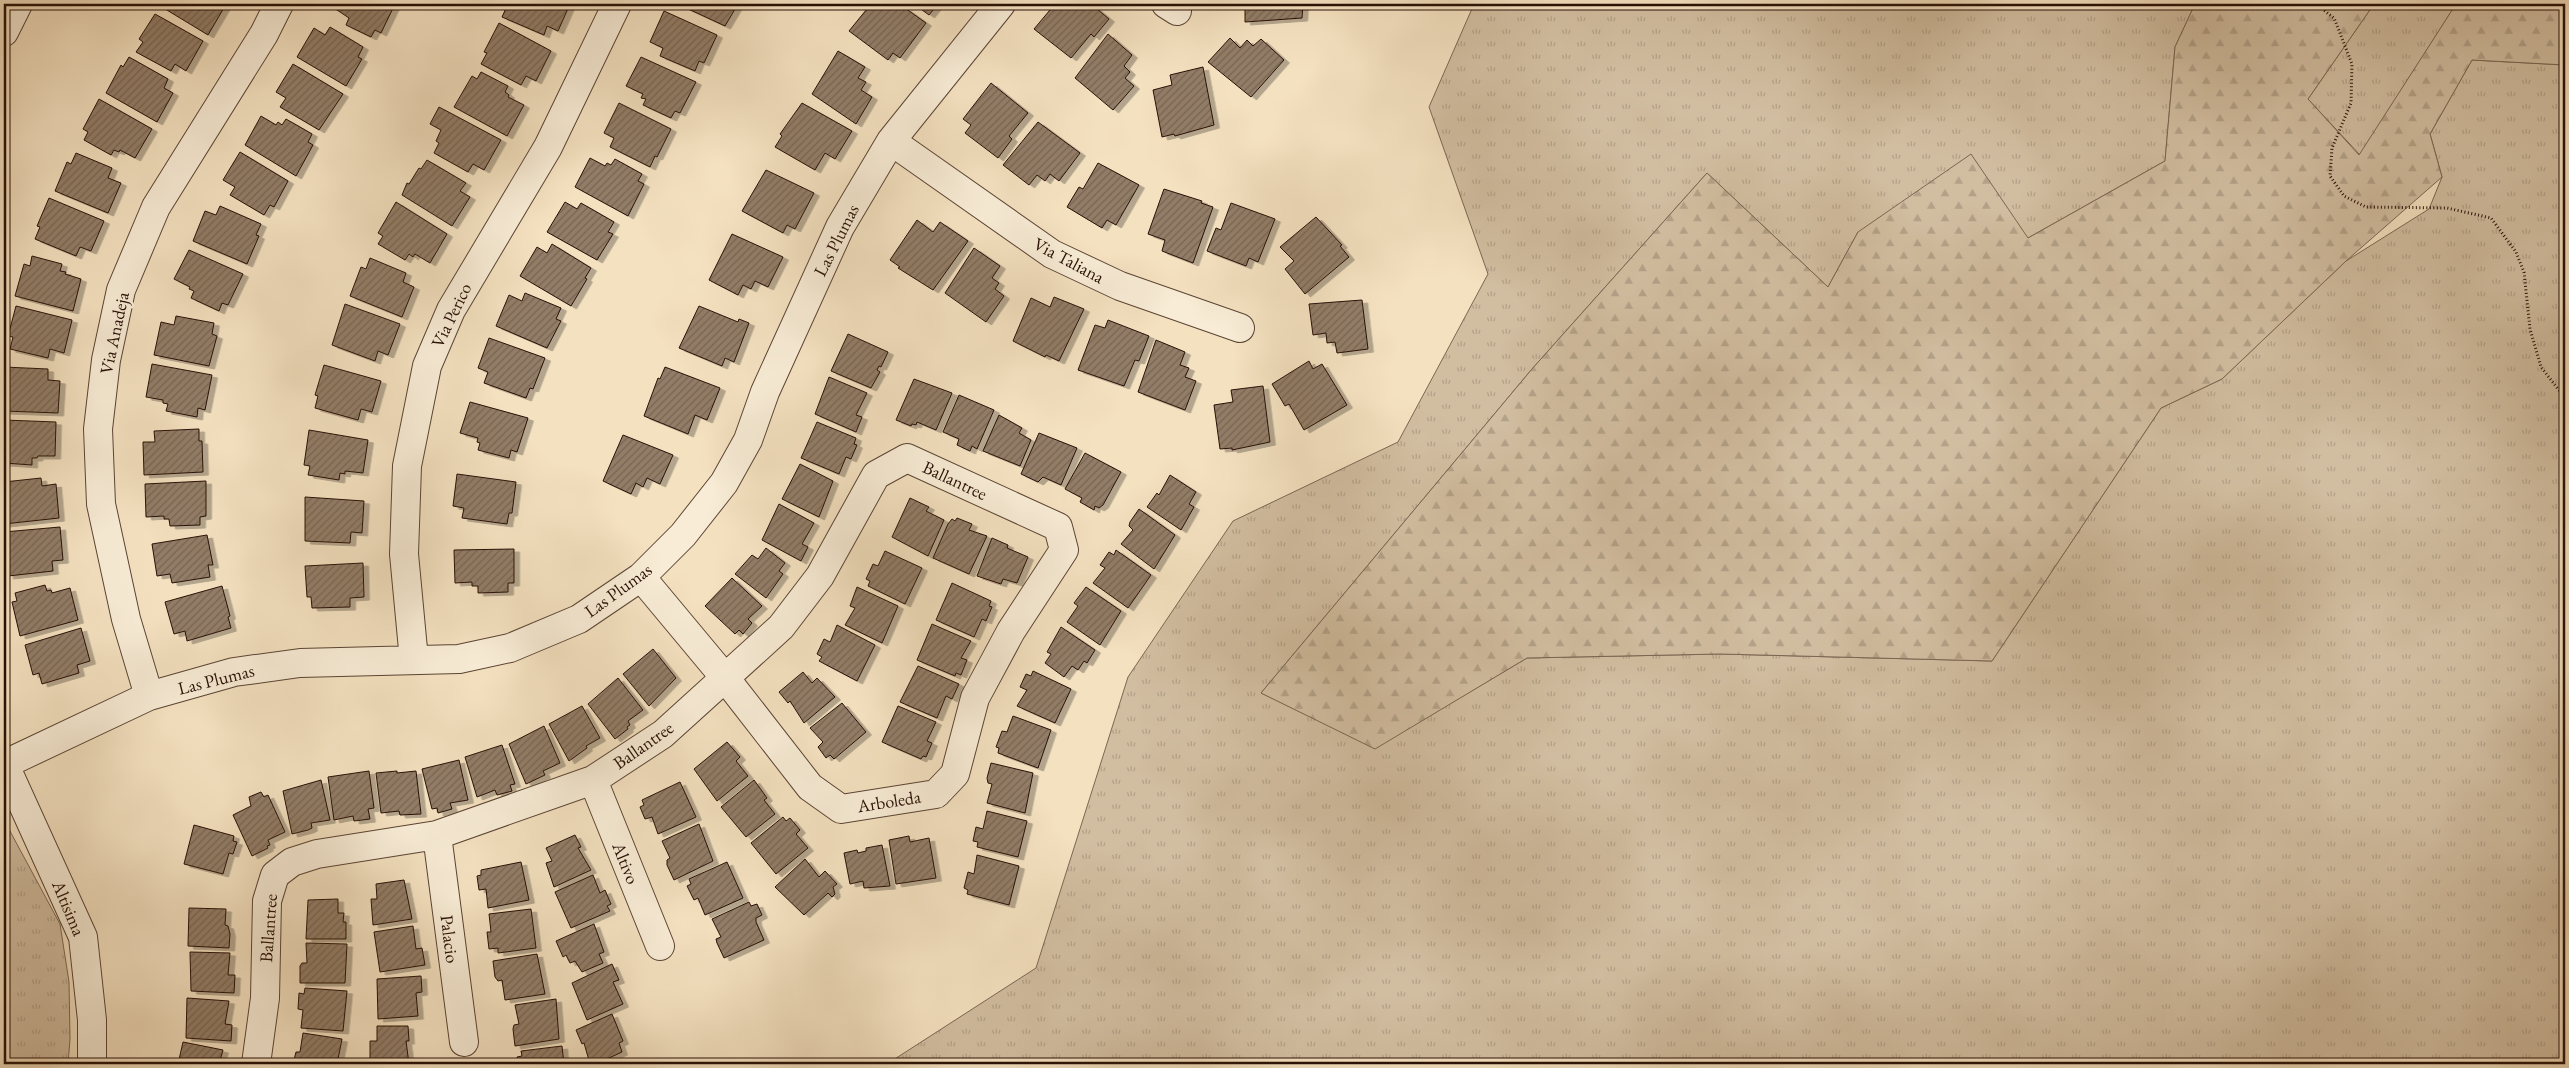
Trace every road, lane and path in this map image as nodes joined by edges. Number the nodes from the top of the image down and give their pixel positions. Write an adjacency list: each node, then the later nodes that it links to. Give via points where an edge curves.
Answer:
1 (18, 4): 6 (street)
2 (279, 4): 14 (street, Via Anadeja, via 264,34 156,207 121,290 106,360 98,429 101,504 126,619)
3 (617, 4): 12 (street, Via Perico, via 548,147 451,310 427,366 407,466 404,554)
4 (1001, 4): 7 (street, Las Plumas)
5 (2316, 4): 9 (path, via 2334,18 2352,64 2351,103 2332,148 2330,176 2344,196 2366,206 2447,208 2491,218 2516,252 2524,272 2530,329 2541,367)
6 (4, 32)
7 (891, 141): 8 (street, Via Taliana, via 1052,254 1120,286); 11 (street, Las Plumas, via 840,228 769,384 748,440 724,484)
8 (1240, 328)
9 (2565, 398)
10 (1064, 550): 13 (street, Ballantree, via 1058,527 907,458 876,475 820,576 781,627); 13 (street, Arboleda, via 1011,631 975,698 956,774 936,794 841,809 810,787)
11 (641, 578): 12 (street, Las Plumas, via 579,619 510,648 459,659); 13 (street, Arboleda)
12 (414, 660): 14 (street, Las Plumas, via 300,663 234,672)
13 (726, 679): 16 (street, Ballantree, via 662,734)
14 (149, 696): 15 (street, Las Plumas)
15 (4, 764): 20 (street, Altisima, via 84,936 92,1020)
16 (592, 780): 17 (street, Ballantree); 18 (street, Altivo)
17 (437, 835): 19 (street, Palacio); 21 (street, Ballantree, via 317,854 292,862 274,875 267,901 265,998)
18 (660, 946)
19 (464, 1042)
20 (92, 1064)
21 (256, 1064)

